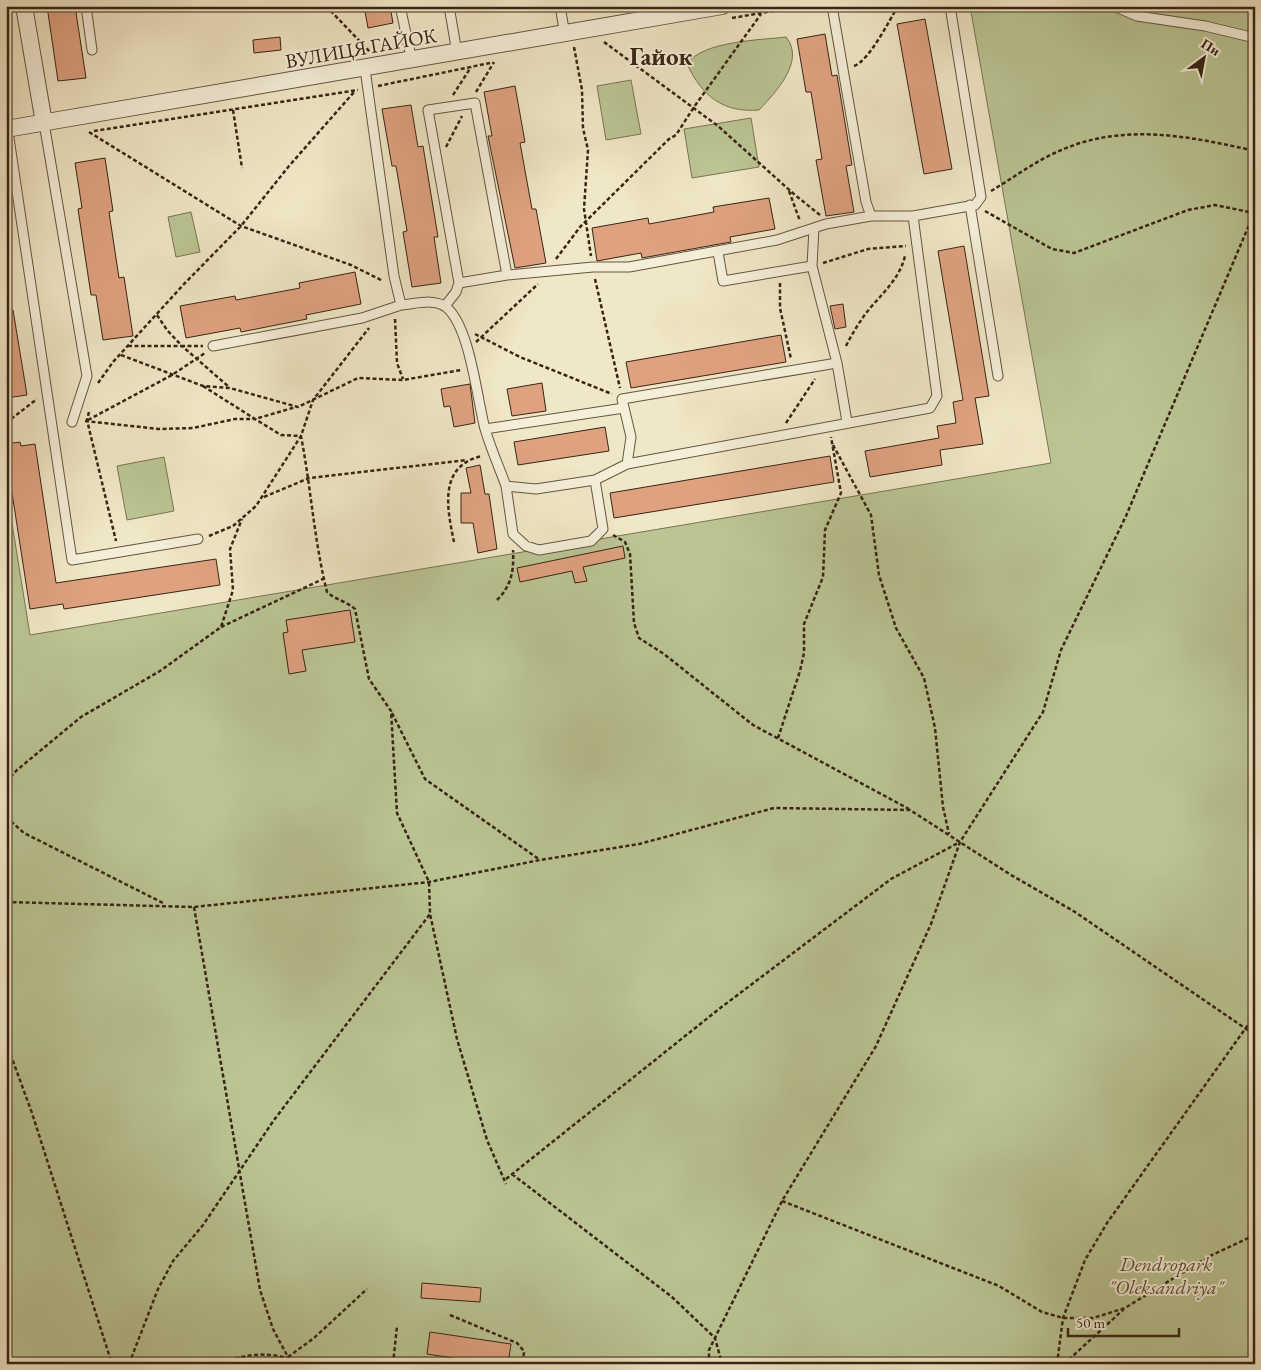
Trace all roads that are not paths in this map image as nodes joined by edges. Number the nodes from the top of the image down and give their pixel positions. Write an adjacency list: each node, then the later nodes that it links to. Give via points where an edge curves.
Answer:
1 (24, 6): 16 (street)
2 (86, 6): 12 (lane)
3 (400, 6): 14 (lane)
4 (449, 6): 13 (lane)
5 (560, 6): 11 (lane)
6 (722, 6): 11 (street, ВУЛИЦЯ ГАЙОК)
7 (832, 6): 19 (lane)
8 (950, 6): 18 (lane, via 981,197)
9 (1114, 6): 10 (lane, via 1137,16 1205,26)
10 (1255, 38)
11 (569, 41): 13 (street, ВУЛИЦЯ ГАЙОК)
12 (92, 50)
13 (457, 53): 14 (street, ВУЛИЦЯ ГАЙОК)
14 (412, 61): 15 (street, ВУЛИЦЯ ГАЙОК)
15 (365, 69): 16 (street, ВУЛИЦЯ ГАЙОК); 26 (lane)
16 (44, 123): 17 (street, ВУЛИЦЯ ГАЙОК); 32 (lane, via 87,376)
17 (7, 125): 38 (lane, via 72,560)
18 (972, 205): 20 (lane); 30 (lane)
19 (871, 216): 20 (lane); 21 (lane)
20 (913, 216): 33 (lane, via 938,396 930,408)
21 (814, 228): 22 (lane); 23 (lane)
22 (718, 252): 23 (lane, via 723,281); 24 (lane, via 629,267)
23 (812, 266): 29 (lane)
24 (507, 275): 25 (lane); 25 (lane, via 475,103 445,107 428,110)
25 (459, 283): 27 (lane)
26 (399, 306): 27 (lane, via 432,302); 28 (lane, via 381,313)
27 (445, 306): 34 (lane, via 460,326)
28 (213, 346)
29 (837, 363): 31 (lane); 33 (lane)
30 (998, 376)
31 (623, 403): 34 (lane); 35 (lane, via 631,437)
32 (72, 422)
33 (848, 422): 35 (lane)
34 (485, 429): 37 (lane)
35 (627, 464): 36 (lane)
36 (595, 480): 37 (lane, via 536,489); 37 (lane, via 603,529 590,541 539,550 526,546 513,534)
37 (506, 486)
38 (198, 539)

